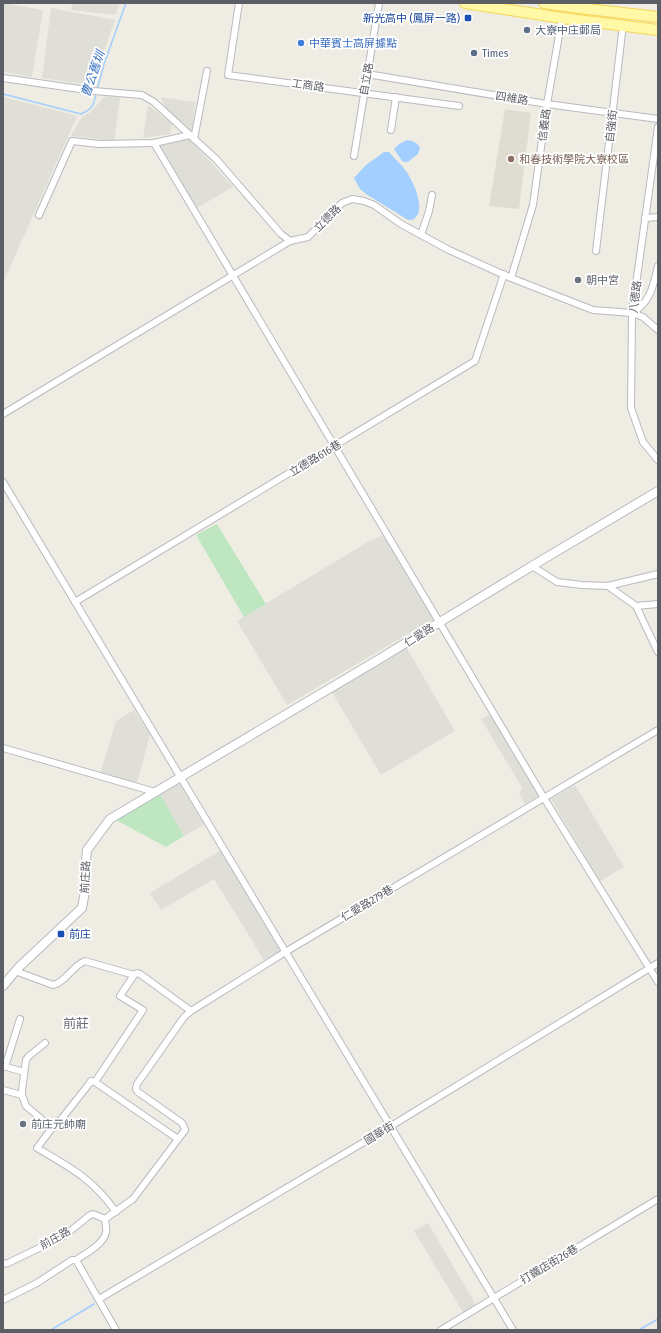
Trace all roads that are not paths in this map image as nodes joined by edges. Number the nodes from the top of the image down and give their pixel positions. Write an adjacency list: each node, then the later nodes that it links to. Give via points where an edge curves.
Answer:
1 (239, 3): 12 (street, 工商路, via 228,75)
2 (379, 3): 10 (street, 自立路)
3 (465, 3): 6 (main road)
4 (544, 3): 5 (main road)
5 (658, 17)
6 (562, 18): 7 (main road); 14 (street, 信義路)
7 (623, 25): 8 (main road); 16 (street, 自強街)
8 (658, 30)
9 (207, 71): 20 (street)
10 (367, 74): 12 (street, 自立路); 14 (street, 四維路)
11 (3, 78): 20 (street, via 97,92 142,95 154,102)
12 (364, 93): 13 (street, 工商路); 22 (street, 自立路)
13 (396, 97): 15 (street, 工商路); 19 (street)
14 (547, 104): 16 (street, 四維路); 34 (street, 信義路, via 533,205)
15 (459, 106)
16 (612, 112): 17 (street, 四維路); 29 (street, 自強街)
17 (658, 119)
18 (658, 127): 26 (street, 八德路)
19 (391, 130)
20 (192, 137): 21 (street); 28 (street, via 216,159)
21 (154, 143): 24 (street, via 99,144 72,141); 32 (street)
22 (354, 156)
23 (432, 195): 27 (street)
24 (39, 215)
25 (658, 217): 26 (street)
26 (645, 218): 35 (street, 八德路)
27 (421, 235): 28 (street, 立德路, via 400,224 374,205 352,199 333,210 308,237); 31 (street, 立德路)
28 (290, 241): 32 (street, 立德路)
29 (596, 251)
30 (658, 266): 33 (street)
31 (504, 274): 34 (street, 立德路); 38 (street, 立德路616巷, via 475,361)
32 (232, 276): 37 (street, 立德路); 38 (street)
33 (657, 277): 35 (street, via 642,307)
34 (511, 278): 35 (street, 立德路, via 593,310)
35 (632, 313): 36 (street, 立德路, via 643,317); 39 (street, 八德路, via 631,408 643,442)
36 (658, 330)
37 (3, 414)
38 (335, 446): 45 (street, 立德路616巷); 48 (street)
39 (658, 460)
40 (3, 482): 45 (street)
41 (658, 491): 42 (street, 仁愛路)
42 (532, 566): 44 (street, via 557,582); 48 (street, 仁愛路)
43 (658, 574): 44 (street)
44 (608, 586): 47 (street)
45 (75, 602): 52 (street)
46 (658, 604): 47 (street)
47 (636, 606): 49 (street)
48 (440, 622): 52 (street, 仁愛路); 54 (street)
49 (658, 652)
50 (658, 730): 54 (street, 仁愛路279巷)
51 (3, 748): 53 (street)
52 (180, 777): 53 (street, 前庄路); 55 (street)
53 (155, 792): 58 (street, 前庄路, via 117,814 102,829 87,850 86,886 82,908)
54 (544, 798): 55 (street, 仁愛路279巷); 57 (street)
55 (286, 951): 62 (street, 仁愛路279巷); 70 (street)
56 (658, 963): 57 (street, 國華街)
57 (650, 968): 60 (street); 70 (street, 國華街)
58 (15, 971): 59 (street, via 53,985 85,961); 61 (street, 前庄路)
59 (134, 975): 62 (street, via 140,974); 67 (street, via 120,996 143,1010)
60 (658, 982)
61 (3, 986)
62 (191, 1011): 72 (street, 仁愛路279巷, via 171,1035 136,1089 182,1123 184,1130)
63 (20, 1019): 65 (street)
64 (45, 1042): 66 (street, via 26,1060)
65 (4, 1066): 66 (street)
66 (24, 1072): 69 (street)
67 (95, 1082): 71 (street, via 89,1084); 72 (street)
68 (3, 1090): 69 (street)
69 (22, 1095): 71 (street, via 26,1106)
70 (391, 1126): 78 (street); 79 (street, 國華街)
71 (52, 1128): 74 (street, via 38,1148 85,1177)
72 (178, 1139): 74 (street, via 133,1200)
73 (658, 1199): 78 (street, 打鐵店街26巷)
74 (116, 1212): 75 (street)
75 (105, 1219): 76 (street, via 104,1238); 77 (street, 前庄路, via 90,1215 64,1236)
76 (76, 1260): 79 (street); 80 (street, via 72,1260 22,1292)
77 (3, 1264)
78 (494, 1298): 82 (street, 打鐵店街26巷); 83 (street)
79 (99, 1299): 81 (street)
80 (3, 1300)
81 (116, 1330)
82 (441, 1330)
83 (512, 1330)

